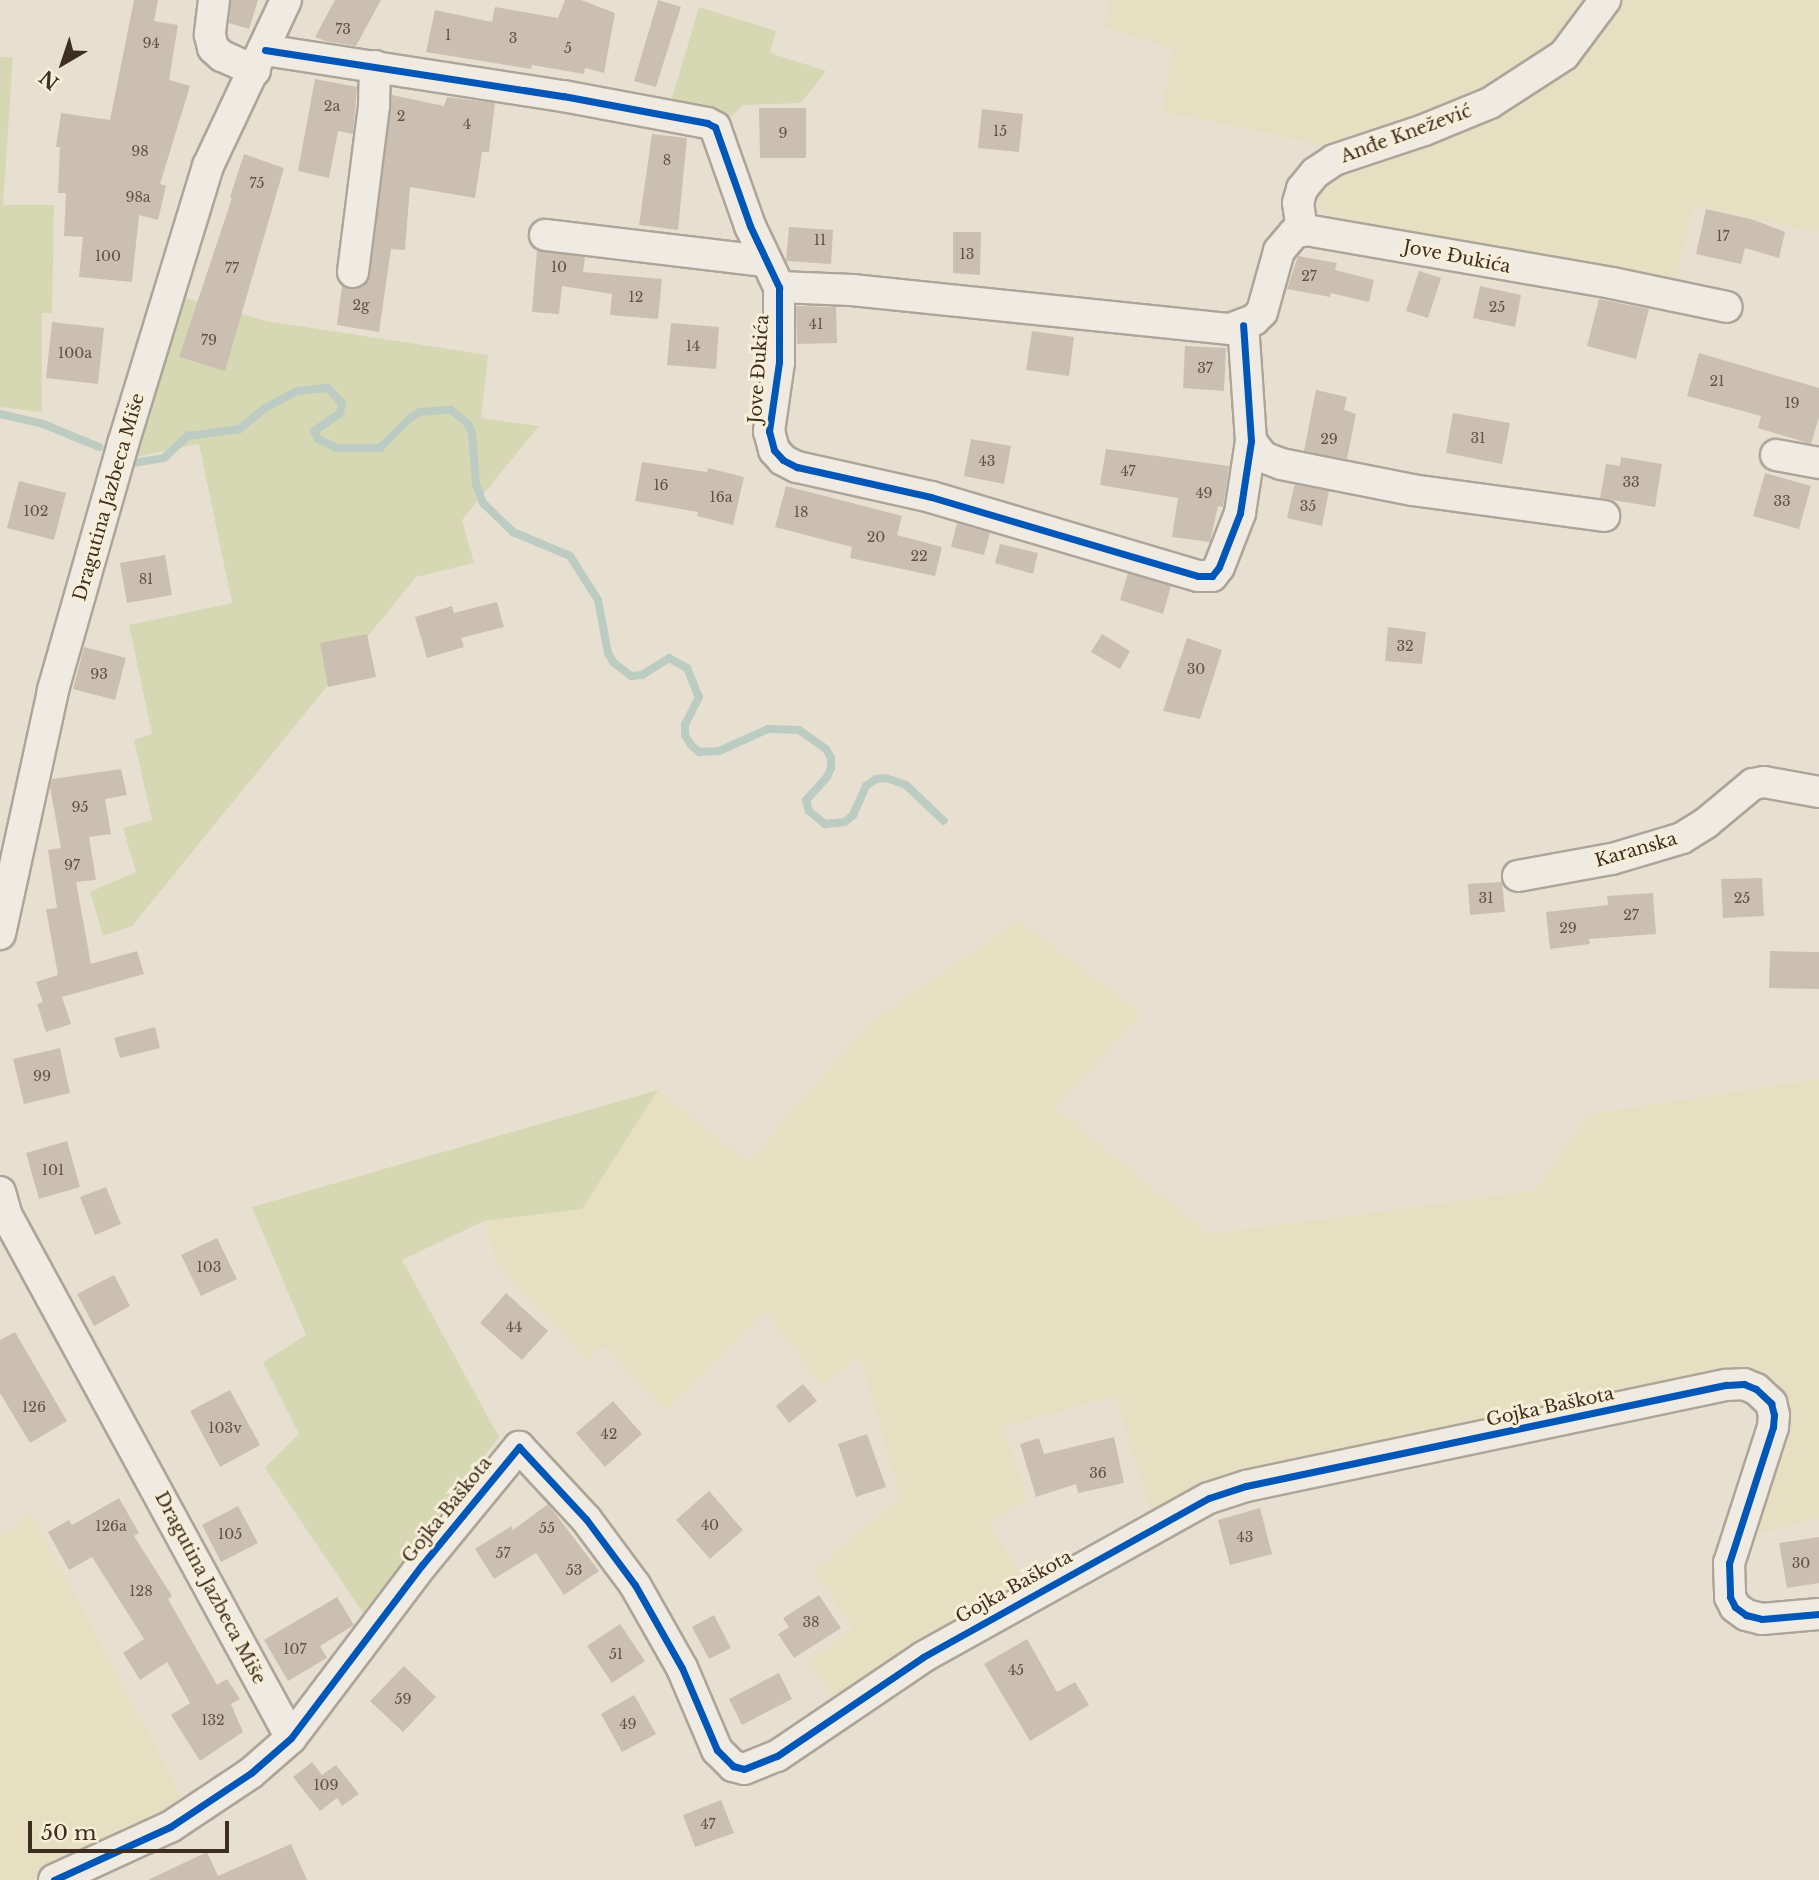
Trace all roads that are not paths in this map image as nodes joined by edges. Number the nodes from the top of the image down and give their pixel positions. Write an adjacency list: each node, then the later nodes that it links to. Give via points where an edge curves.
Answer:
1 (214, 0): 4 (street, via 213,48 222,56)
2 (286, 0): 4 (street, Dragutina Jazbeca Miše)
3 (1605, 0): 6 (street, Anđe Knežević, via 1564,55 1501,96 1424,130 1334,160 1315,173 1298,203)
4 (260, 60): 5 (street, Jove Đukića); 19 (street, Dragutina Jazbeca Miše, via 208,166 123,444 53,690)
5 (375, 66): 8 (street, Jove Đukića, via 707,122 720,137); 9 (street)
6 (1302, 231): 11 (street, Jove Đukića); 12 (street, via 1286,239 1262,312)
7 (545, 235): 8 (street)
8 (764, 261): 10 (street, Jove Đukića)
9 (353, 272)
10 (779, 287): 12 (street, via 852,290 1230,329); 13 (street, Jove Đukića, via 779,362 769,431 774,450 797,467 931,496 1198,576 1212,576 1240,513)
11 (1727, 307)
12 (1243, 325): 13 (street, Jove Đukića)
13 (1251, 441): 16 (street, via 1263,457 1281,464 1451,496)
14 (1776, 455): 15 (street)
15 (1819, 463)
16 (1604, 516)
17 (1819, 792): 18 (street, Karanska, via 1753,784 1682,838 1612,859)
18 (1518, 876)
19 (0, 934)
20 (0, 1195): 22 (street, Dragutina Jazbeca Miše, via 7,1216)
21 (1819, 1614): 22 (street, Gojka Baškota, via 1762,1619 1746,1615 1730,1597 1729,1563 1774,1415 1771,1403 1756,1389 1727,1385 1246,1486 1209,1498 923,1657 777,1756 744,1769 733,1766 717,1750 682,1668 635,1585 586,1519 519,1447 422,1565)
22 (292, 1738): 23 (street, via 250,1773 170,1827)
23 (54, 1880)

